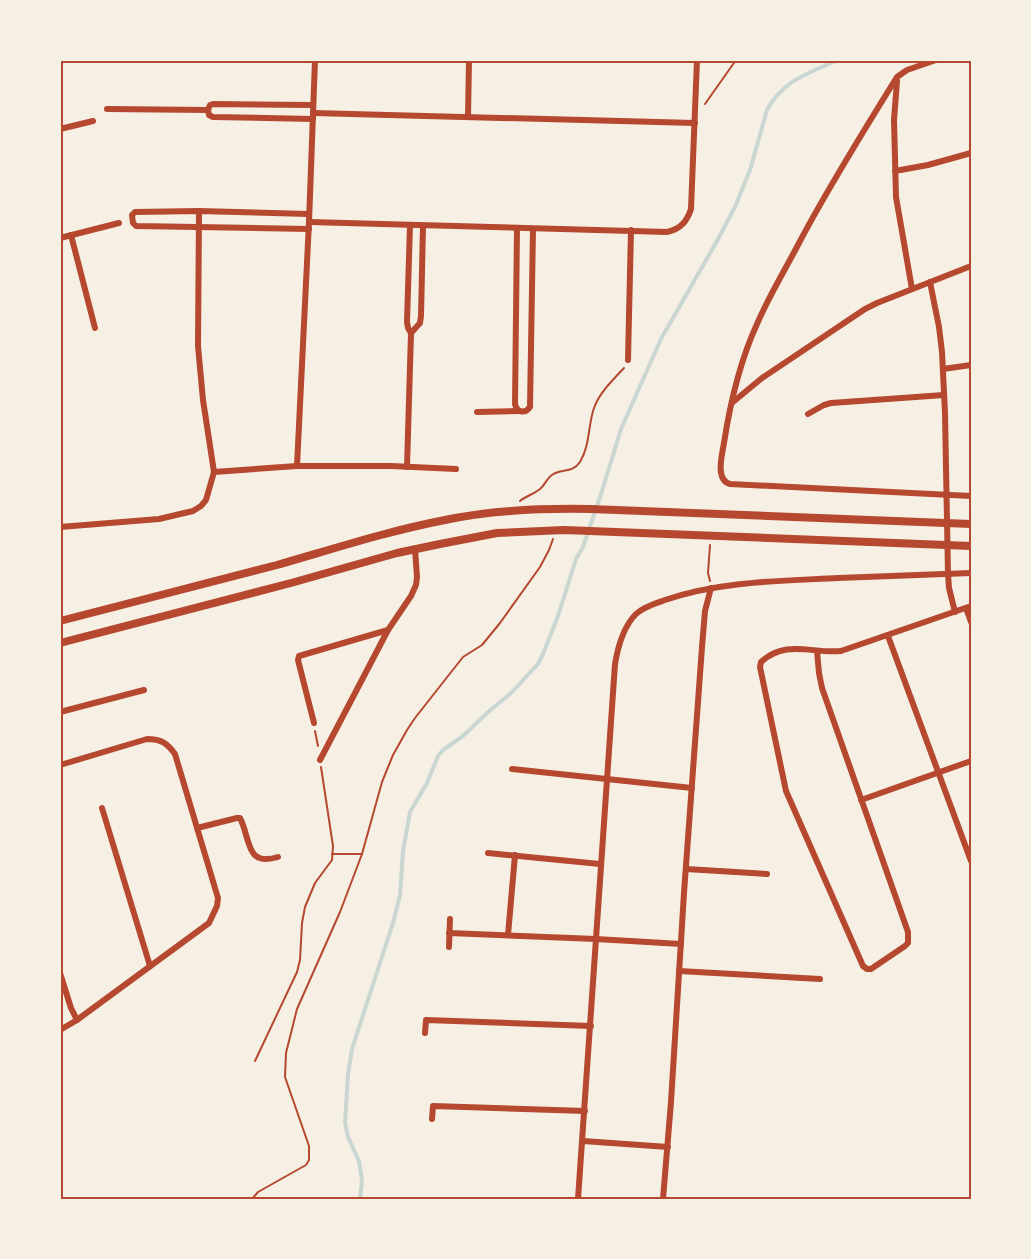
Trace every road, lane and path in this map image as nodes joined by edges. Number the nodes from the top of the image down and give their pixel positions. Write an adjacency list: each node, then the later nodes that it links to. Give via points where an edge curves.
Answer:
1 (315, 60): 8 (street)
2 (469, 60): 12 (street)
3 (697, 60): 13 (street)
4 (736, 60): 13 (path)
5 (936, 60): 6 (street)
6 (914, 63): 7 (street)
7 (897, 77): 17 (street); 41 (street, via 856,141 770,297 751,338)
8 (313, 105): 10 (street, via 213,104); 11 (street)
9 (107, 109): 10 (street)
10 (208, 110): 11 (street, via 213,117)
11 (313, 116): 12 (street); 19 (street)
12 (468, 117): 13 (street)
13 (695, 120): 27 (street, via 688,218 667,232)
14 (93, 121): 15 (street)
15 (60, 129)
16 (971, 153): 17 (street)
17 (895, 171): 32 (street)
18 (199, 211): 19 (street); 24 (street); 24 (street, via 132,215 136,226)
19 (309, 214): 22 (street)
20 (119, 223): 28 (street)
21 (410, 225): 22 (street); 23 (street); 36 (street, via 407,322)
22 (309, 226): 24 (street); 45 (street)
23 (423, 226): 25 (street); 36 (street, via 421,316)
24 (198, 227): 48 (street, via 199,357)
25 (517, 228): 26 (street); 33 (street)
26 (533, 228): 27 (street); 34 (street)
27 (632, 230): 37 (street)
28 (71, 235): 29 (street); 35 (street)
29 (60, 238)
30 (971, 266): 31 (street)
31 (930, 282): 32 (street); 39 (street)
32 (912, 289): 41 (street, via 854,315)
33 (516, 315): 34 (street); 42 (street, via 515,404)
34 (532, 315): 42 (street, via 530,407)
35 (95, 328)
36 (411, 333): 46 (street)
37 (627, 360): 51 (path, via 597,402 579,463 570,471 552,475 538,491 521,500)
38 (971, 365): 39 (street)
39 (943, 369): 40 (street)
40 (944, 395): 44 (street, via 831,403); 49 (street)
41 (732, 402): 49 (street, via 721,459 725,483)
42 (519, 411): 43 (street)
43 (477, 412)
44 (808, 414)
45 (297, 466): 46 (street); 48 (street)
46 (407, 467): 47 (street)
47 (456, 469)
48 (214, 472): 54 (street, via 206,500 194,511 159,519)
49 (947, 495): 50 (street); 52 (street)
50 (971, 496)
51 (517, 510): 52 (main road, via 621,510); 65 (main road, via 445,519)
52 (948, 524): 53 (main road); 57 (street)
53 (971, 524)
54 (60, 527)
55 (560, 530): 56 (main road); 59 (main road, via 497,533); 86 (path, via 545,559 482,645 463,657 407,730 382,782)
56 (710, 537): 57 (main road); 62 (path)
57 (948, 546): 58 (main road); 61 (street)
58 (971, 546)
59 (415, 549): 67 (street, via 416,585); 69 (main road)
60 (971, 573): 61 (street)
61 (948, 574): 62 (street, via 758,582); 64 (street)
62 (711, 588): 79 (street, via 638,612 623,633 615,664); 80 (street, via 705,611)
63 (969, 607): 64 (street); 66 (street)
64 (955, 612): 68 (street)
65 (60, 621)
66 (971, 622)
67 (388, 630): 73 (street, via 299,656); 74 (street)
68 (888, 636): 70 (street, via 841,651); 78 (street)
69 (60, 643)
70 (817, 651): 81 (street, via 822,688); 81 (street, via 785,650 767,656 760,667 786,791 863,966 871,969 908,943 908,932)
71 (144, 690): 72 (street)
72 (60, 712)
73 (314, 723): 74 (path)
74 (320, 760): 85 (path)
75 (971, 762): 78 (street)
76 (60, 765): 83 (street, via 147,739 161,740 175,754)
77 (512, 769): 79 (street)
78 (938, 773): 81 (street); 88 (street)
79 (606, 779): 80 (street); 90 (street)
80 (692, 788): 91 (street)
81 (861, 800)
82 (102, 808): 99 (street)
83 (197, 828): 89 (street, via 240,818 252,854 268,860); 99 (street, via 217,906 209,923)
84 (488, 853): 87 (street)
85 (332, 854): 86 (path); 107 (path, via 305,907 297,972)
86 (362, 854): 112 (path, via 297,1009 286,1053 285,1077 309,1146 309,1160)
87 (515, 855): 90 (street); 95 (street)
88 (970, 856)
89 (278, 857)
90 (600, 864): 96 (street)
91 (686, 869): 92 (street); 97 (street)
92 (767, 874)
93 (450, 919): 94 (street)
94 (449, 933): 95 (street); 98 (street)
95 (508, 935): 96 (street)
96 (596, 939): 97 (street); 104 (street)
97 (681, 944): 100 (street)
98 (449, 947)
99 (150, 966): 103 (street)
100 (679, 971): 102 (street); 111 (street)
101 (60, 973): 103 (street)
102 (820, 979)
103 (77, 1020): 105 (street)
104 (591, 1026): 106 (street, via 426,1020); 108 (street)
105 (60, 1030)
106 (425, 1034)
107 (255, 1061)
108 (585, 1111): 109 (street, via 433,1106); 110 (street)
109 (432, 1119)
110 (583, 1141): 111 (street); 113 (street)
111 (668, 1147): 114 (street)
112 (252, 1199)
113 (578, 1199)
114 (663, 1199)

